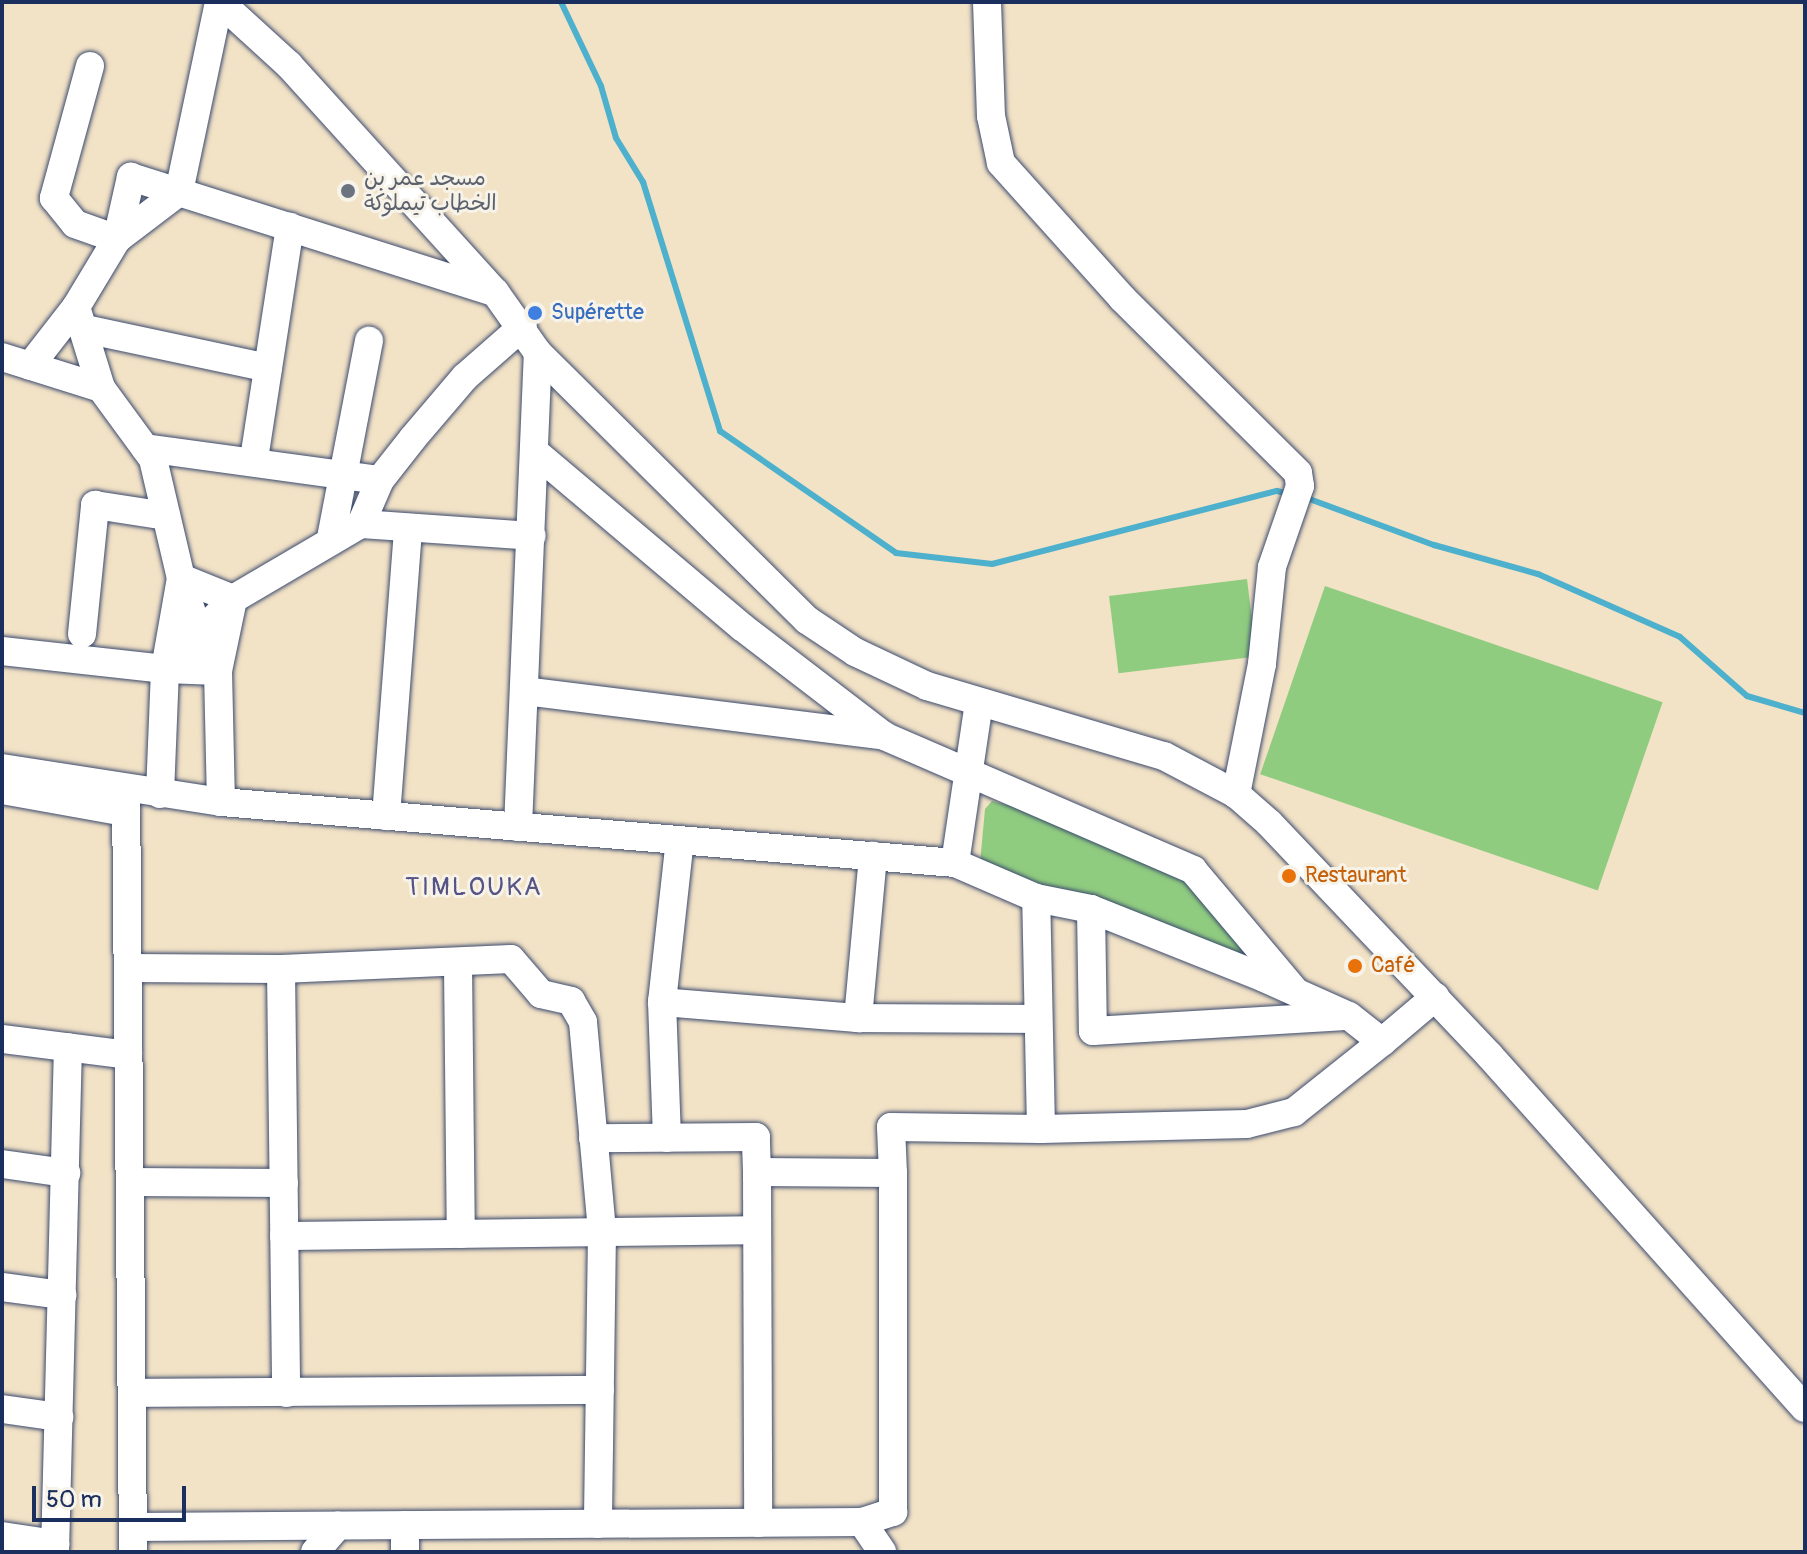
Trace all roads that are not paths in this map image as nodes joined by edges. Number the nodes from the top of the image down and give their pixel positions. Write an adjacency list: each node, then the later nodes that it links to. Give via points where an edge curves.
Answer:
1 (220, 2): 4 (street); 7 (street, via 289,65)
2 (987, 2): 40 (street, via 991,116 1001,163 1122,298 1298,473 1300,486 1272,567 1262,664)
3 (90, 66): 6 (street, via 54,198 75,224)
4 (179, 192): 5 (street); 6 (street); 6 (street, via 131,177)
5 (290, 227): 7 (street); 14 (street)
6 (117, 239): 8 (street)
7 (495, 292): 9 (street)
8 (80, 318): 13 (street); 14 (street); 15 (street)
9 (523, 326): 11 (street); 20 (street, via 465,377)
10 (369, 341): 19 (street)
11 (538, 353): 17 (street); 34 (street, via 807,620 890,670)
12 (2, 357): 13 (street)
13 (30, 366): 15 (street)
14 (268, 368): 18 (street)
15 (101, 388): 16 (street)
16 (145, 448): 18 (street); 21 (street)
17 (536, 453): 24 (street); 35 (street, via 742,627)
18 (254, 459): 19 (street)
19 (345, 474): 20 (street); 25 (street)
20 (380, 480): 22 (street)
21 (166, 516): 26 (street); 28 (street, via 95,505)
22 (361, 524): 23 (street); 25 (street)
23 (408, 528): 24 (street); 43 (street)
24 (532, 536): 33 (street)
25 (331, 538): 27 (street)
26 (181, 578): 27 (street); 29 (street); 31 (street)
27 (233, 599): 29 (street); 32 (street)
28 (82, 634)
29 (199, 635): 31 (street); 32 (street)
30 (2, 651): 31 (street)
31 (165, 669): 32 (street); 39 (street)
32 (218, 671): 42 (street)
33 (525, 691): 35 (street); 44 (street)
34 (979, 703): 37 (street); 40 (street, via 1164,756)
35 (884, 736): 37 (street)
36 (2, 768): 41 (street)
37 (967, 775): 47 (street); 53 (street, via 1107,829 1193,870)
38 (2, 790): 41 (street)
39 (160, 794): 41 (street); 42 (street)
40 (1236, 794): 54 (street)
41 (126, 801): 51 (street)
42 (221, 802): 43 (street)
43 (386, 816): 44 (street)
44 (518, 827): 45 (street)
45 (680, 840): 46 (street); 55 (street)
46 (873, 856): 47 (street); 57 (street)
47 (955, 863): 48 (street)
48 (1036, 898): 49 (street); 58 (street)
49 (1091, 909): 53 (street); 56 (street, via 1093,1031)
50 (458, 965): 52 (street); 64 (street, via 511,959 541,994 571,1001 583,1022); 74 (street)
51 (128, 968): 52 (street); 62 (street)
52 (281, 969): 71 (street)
53 (1296, 993): 56 (street)
54 (1435, 997): 60 (street); 81 (street)
55 (662, 1002): 57 (street); 65 (street)
56 (1349, 1016): 60 (street)
57 (858, 1018): 58 (street)
58 (1037, 1019): 63 (street)
59 (2, 1039): 61 (street)
60 (1382, 1042): 63 (street, via 1294,1112 1247,1124)
61 (68, 1047): 62 (street); 68 (street)
62 (128, 1055): 70 (street)
63 (1041, 1129): 69 (street, via 891,1127)
64 (593, 1138): 65 (street); 73 (street)
65 (667, 1138): 67 (street, via 756,1137)
66 (2, 1164): 68 (street)
67 (757, 1172): 69 (street); 72 (street)
68 (66, 1173): 77 (street)
69 (893, 1173): 84 (street, via 893,1512)
70 (130, 1182): 71 (street); 79 (street)
71 (284, 1183): 75 (street)
72 (757, 1230): 73 (street); 85 (street)
73 (602, 1232): 74 (street); 78 (street)
74 (461, 1234): 75 (street)
75 (284, 1236): 80 (street)
76 (2, 1287): 77 (street)
77 (62, 1295): 83 (street)
78 (600, 1390): 80 (street); 86 (street)
79 (132, 1393): 80 (street); 90 (street)
80 (286, 1393)
81 (1805, 1408)
82 (2, 1409): 83 (street)
83 (59, 1417): 91 (street)
84 (862, 1522): 85 (street); 93 (street)
85 (758, 1523): 86 (street)
86 (598, 1524): 89 (street)
87 (338, 1526): 89 (street); 90 (street); 92 (street)
88 (2, 1536): 91 (street)
89 (405, 1539)
90 (133, 1540)
91 (55, 1548)
92 (315, 1552)
93 (882, 1552)

